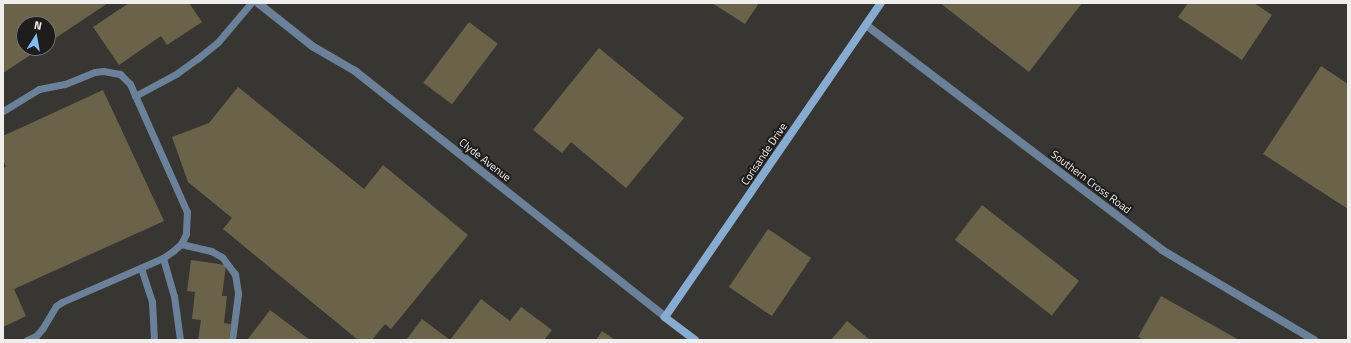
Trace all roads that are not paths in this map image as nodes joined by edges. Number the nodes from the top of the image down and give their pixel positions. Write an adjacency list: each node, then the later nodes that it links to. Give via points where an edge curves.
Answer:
1 (251, 3): 5 (lane, via 218,42 197,59 176,74)
2 (258, 3): 10 (street, Clyde Avenue, via 312,46 355,71)
3 (881, 3): 4 (street, Corisande Drive)
4 (866, 25): 10 (street, Corisande Drive); 17 (street, Southern Cross Road, via 1162,250)
5 (135, 96): 6 (lane, via 130,84 120,74 103,71 65,84 40,89); 7 (lane, via 187,212 186,234)
6 (3, 111)
7 (181, 244): 8 (lane); 15 (lane, via 222,257 235,274 238,294)
8 (163, 258): 9 (lane); 14 (lane, via 174,296)
9 (140, 268): 11 (lane, via 62,302 54,309); 13 (lane, via 152,302)
10 (666, 317): 16 (street, Clyde Avenue)
11 (37, 338): 12 (lane)
12 (26, 340)
13 (154, 340)
14 (180, 340)
15 (232, 340)
16 (695, 340)
17 (1314, 340)

